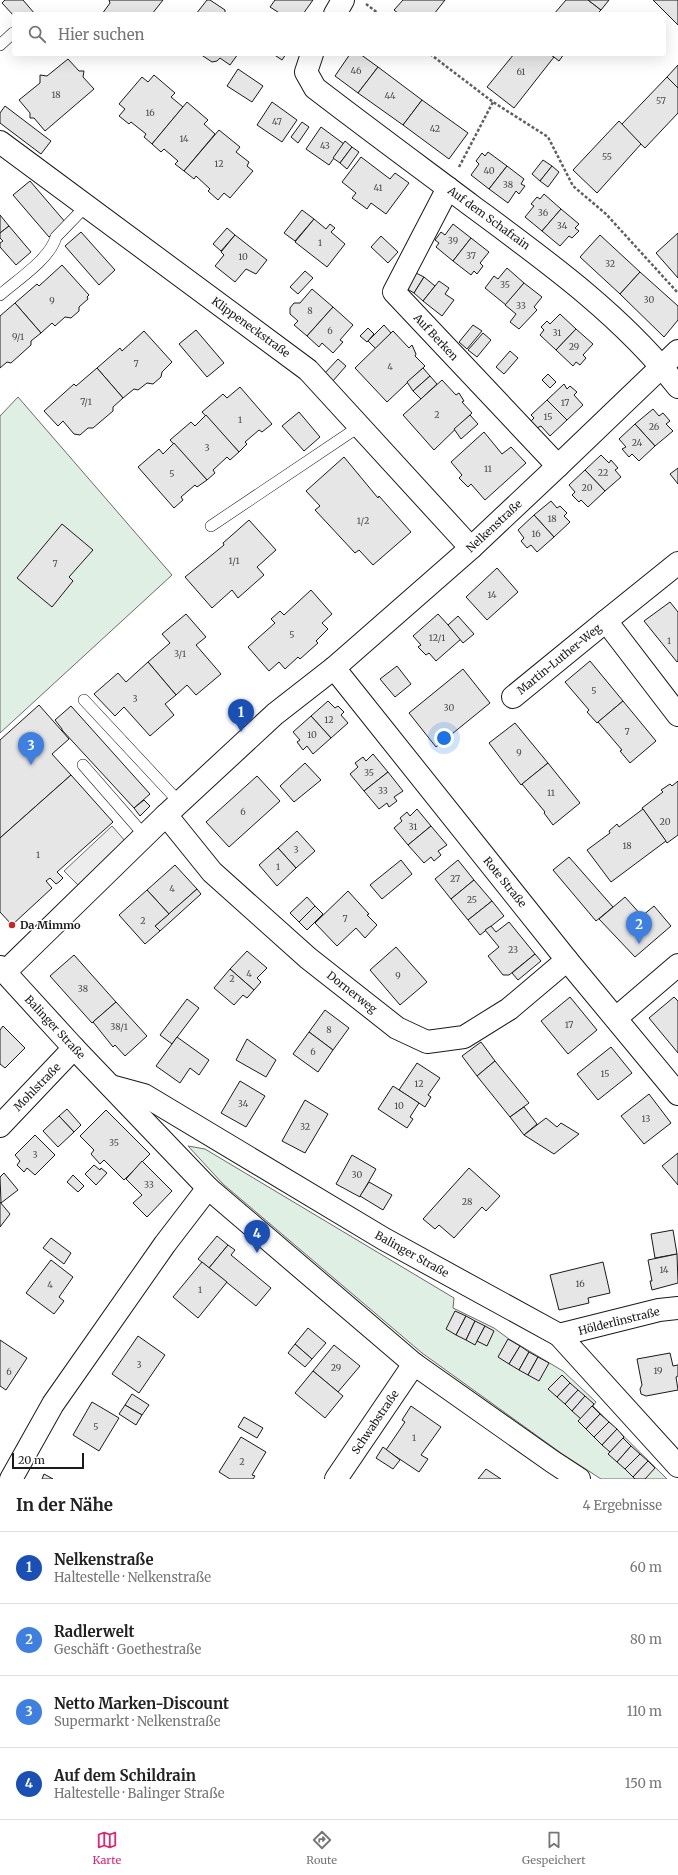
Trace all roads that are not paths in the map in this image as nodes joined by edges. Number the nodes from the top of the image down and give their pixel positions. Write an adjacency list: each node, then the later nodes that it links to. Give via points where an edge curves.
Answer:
1 (344, 0): 2 (street)
2 (336, 12)
3 (12, 34): 4 (lane)
4 (0, 45)
5 (311, 56): 7 (street, Auf dem Schafrain, via 306,72 315,88)
6 (0, 142): 8 (street, Klippeneckstraße)
7 (448, 188): 11 (street, Auf dem Schafrain, via 545,259); 14 (street, Auf Berken, via 394,292)
8 (86, 206): 9 (lane, via 56,237 47,254); 13 (street, Klippeneckstraße, via 308,370)
9 (0, 295)
10 (678, 351): 11 (street, Nelkenstraße)
11 (662, 366): 12 (street, Auf dem Schafrain); 14 (street, Nelkenstraße)
12 (678, 387)
13 (360, 426): 15 (lane); 16 (street, Klippeneckstraße)
14 (558, 466): 16 (street, Nelkenstraße)
15 (211, 526)
16 (471, 548): 19 (street, Nelkenstraße)
17 (678, 563): 18 (street, Martin-Luther-Weg)
18 (606, 621): 20 (street, Martin-Luther-Weg); 22 (street, Martin-Luther-Weg)
19 (334, 668): 24 (street, Nelkenstraße, via 275,714); 26 (street, Rote Straße)
20 (513, 696)
21 (84, 700): 24 (lane)
22 (678, 715)
23 (83, 765): 25 (lane)
24 (173, 809): 25 (street, Nelkenstraße); 26 (street, Dornerweg, via 212,872 308,958 397,1028 428,1042 464,1037 509,1010)
25 (145, 836): 28 (street, Nelkenstraße)
26 (567, 960): 29 (street, Rote Straße)
27 (678, 965): 29 (street)
28 (2, 969): 30 (street, Balinger Straße)
29 (616, 1018): 32 (street, Rote Straße)
30 (74, 1048): 31 (street, Balinger Straße); 33 (street, Mohlstraße)
31 (112, 1086): 34 (street, Balinger Straße); 36 (street, Balinger Straße, via 144,1095 384,1239)
32 (678, 1094)
33 (0, 1126)
34 (208, 1188): 37 (street, Balinger Straße); 39 (street, via 165,1244 53,1404)
35 (678, 1308): 36 (street, Hölderlinstraße, via 659,1310)
36 (560, 1335): 38 (street, Balinger Straße)
37 (414, 1364): 40 (street, Schwabstraße); 41 (street, Balinger Straße)
38 (678, 1466)
39 (11, 1479)
40 (336, 1479)
41 (579, 1479)

